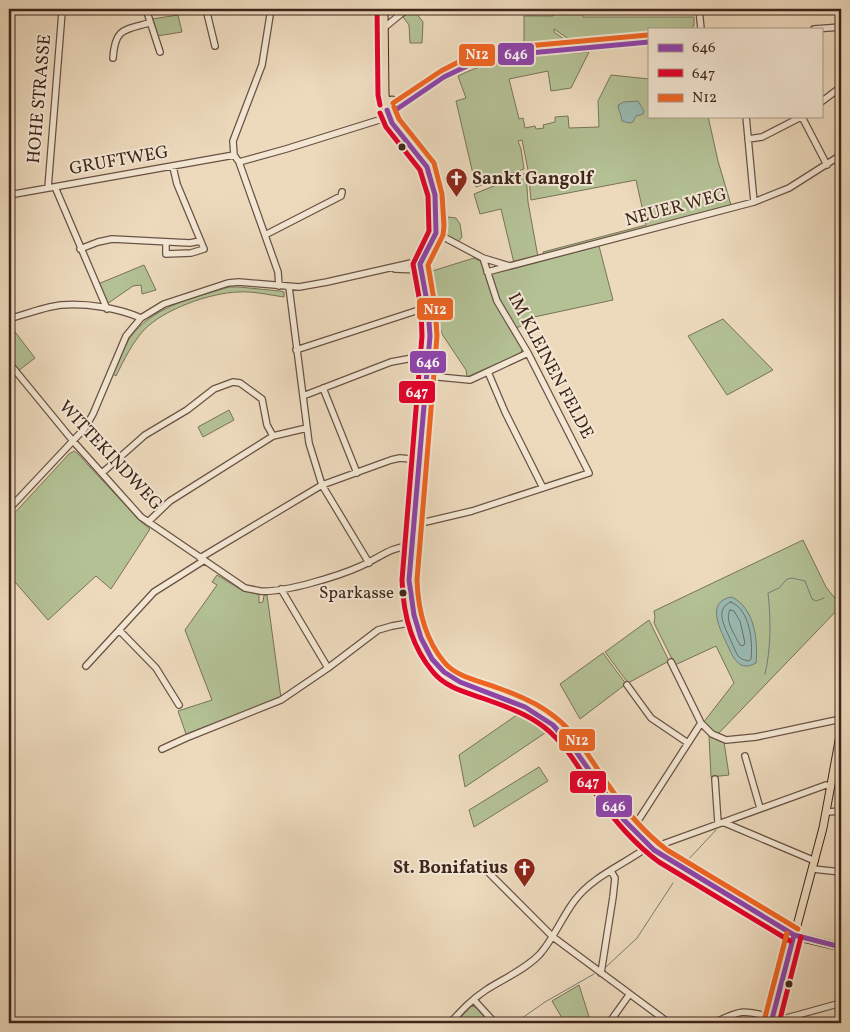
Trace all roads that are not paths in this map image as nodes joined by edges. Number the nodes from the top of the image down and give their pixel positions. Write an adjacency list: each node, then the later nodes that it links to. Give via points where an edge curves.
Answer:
1 (76, 9): 30 (street, HOHE STRASSE, via 62,12)
2 (146, 9): 8 (street)
3 (206, 9): 14 (street)
4 (271, 9): 24 (street, via 262,66 235,132)
5 (384, 9): 9 (main road)
6 (407, 9): 9 (street)
7 (699, 9): 11 (street)
8 (149, 23): 15 (street); 16 (street, via 120,33 115,40)
9 (385, 27): 19 (main road, via 386,80)
10 (841, 27): 12 (street)
11 (701, 28)
12 (822, 28)
13 (648, 42): 19 (street, via 497,56 456,70)
14 (215, 46)
15 (160, 52)
16 (113, 58)
17 (841, 87): 18 (street)
18 (822, 101)
19 (392, 107): 26 (street, via 379,120); 34 (main road, via 401,133 431,177 437,207)
20 (746, 118): 23 (street)
21 (799, 118): 23 (street, via 762,137)
22 (804, 118): 27 (street)
23 (748, 139): 33 (street)
24 (234, 155): 26 (street); 28 (street, GRUFTWEG)
25 (841, 155): 27 (street, NEUER WEG)
26 (239, 162): 35 (street)
27 (827, 165): 33 (street, NEUER WEG, via 789,188)
28 (173, 167): 29 (street, GRUFTWEG); 36 (street)
29 (55, 187): 30 (street, GRUFTWEG); 38 (street, HOHE STRASSE)
30 (48, 188): 32 (street, GRUFTWEG)
31 (342, 192): 35 (street, via 341,196)
32 (9, 195)
33 (754, 202): 41 (street, NEUER WEG)
34 (436, 233): 39 (street); 40 (main road)
35 (265, 235): 45 (street, via 278,272)
36 (200, 241): 37 (street); 37 (street, via 204,249 181,254 166,254)
37 (166, 242): 38 (street, via 112,239)
38 (80, 250): 48 (street, HOHE STRASSE)
39 (483, 258): 41 (street); 44 (street)
40 (420, 261): 42 (street); 43 (main road)
41 (510, 266): 44 (street, NEUER WEG)
42 (387, 269): 43 (street); 46 (street)
43 (420, 270): 47 (main road)
44 (487, 272): 52 (street, IM KLEINEN FELDE, via 497,301)
45 (279, 286): 46 (street); 49 (street, via 228,283 170,301)
46 (289, 287): 51 (street)
47 (428, 307): 51 (street); 53 (main road)
48 (107, 309): 49 (street); 50 (street, via 79,304 59,306)
49 (142, 318): 61 (street, via 126,336 93,414)
50 (9, 319)
51 (296, 350): 58 (street)
52 (528, 353): 55 (street); 66 (street, IM KLEINEN FELDE, via 589,473)
53 (429, 355): 56 (main road); 57 (street, via 391,362)
54 (9, 363): 61 (street, WITTEKINDWEG)
55 (488, 372): 56 (street, via 470,380); 66 (street)
56 (428, 376): 62 (main road)
57 (323, 388): 58 (street); 64 (street)
58 (303, 396): 59 (street)
59 (307, 428): 60 (street); 65 (street)
60 (273, 436): 63 (street, via 267,425 262,399 240,382 233,382 214,390 145,435); 68 (street, via 170,500)
61 (73, 441): 63 (street, WITTEKINDWEG); 67 (street)
62 (420, 460): 64 (street, via 400,458); 69 (main road)
63 (102, 473): 68 (street, WITTEKINDWEG)
64 (357, 473): 65 (street)
65 (322, 485): 71 (street); 72 (street)
66 (543, 488): 69 (street, via 472,511)
67 (9, 509)
68 (148, 522): 71 (street, WITTEKINDWEG)
69 (413, 525): 70 (main road)
70 (411, 547): 72 (street, WITTEKINDWEG, via 403,546); 74 (main road, via 409,593)
71 (202, 559): 73 (street, WITTEKINDWEG, via 244,588 261,591); 75 (street, via 154,592)
72 (369, 563): 73 (street, WITTEKINDWEG, via 334,577)
73 (281, 589): 78 (street)
74 (416, 622): 78 (street, via 378,630); 93 (main road, via 431,657 447,675 526,707 558,730)
75 (119, 630): 77 (street); 80 (street, via 156,668)
76 (671, 662): 82 (street)
77 (86, 666)
78 (328, 668): 85 (street, via 281,700)
79 (627, 685): 84 (street, via 651,718)
80 (179, 705)
81 (841, 719): 82 (street, via 740,740 726,740 712,734)
82 (701, 723): 84 (street)
83 (841, 730): 88 (main road)
84 (688, 743): 93 (street)
85 (162, 749)
86 (744, 756): 89 (street)
87 (715, 780): 92 (street)
88 (831, 787): 89 (street, via 826,785); 91 (main road)
89 (760, 808): 92 (street)
90 (841, 811): 91 (street)
91 (826, 812): 95 (main road)
92 (718, 823): 94 (street); 95 (street, via 725,823)
93 (632, 830): 94 (main road)
94 (651, 848): 98 (street); 100 (main road)
95 (815, 861): 97 (main road)
96 (483, 867): 101 (street)
97 (812, 869): 99 (street); 100 (main road)
98 (612, 871): 101 (street, via 576,900); 103 (street, via 613,897)
99 (841, 872)
100 (794, 934): 102 (main road); 107 (main road)
101 (553, 937): 103 (street); 105 (street, via 540,955)
102 (841, 946)
103 (602, 973): 104 (street)
104 (630, 995): 110 (street); 111 (street)
105 (474, 1000): 108 (street); 109 (street)
106 (841, 1003): 107 (street)
107 (772, 1020): 112 (street, via 744,1011)
108 (450, 1023)
109 (495, 1023)
110 (609, 1023)
111 (669, 1023)
112 (714, 1023)

